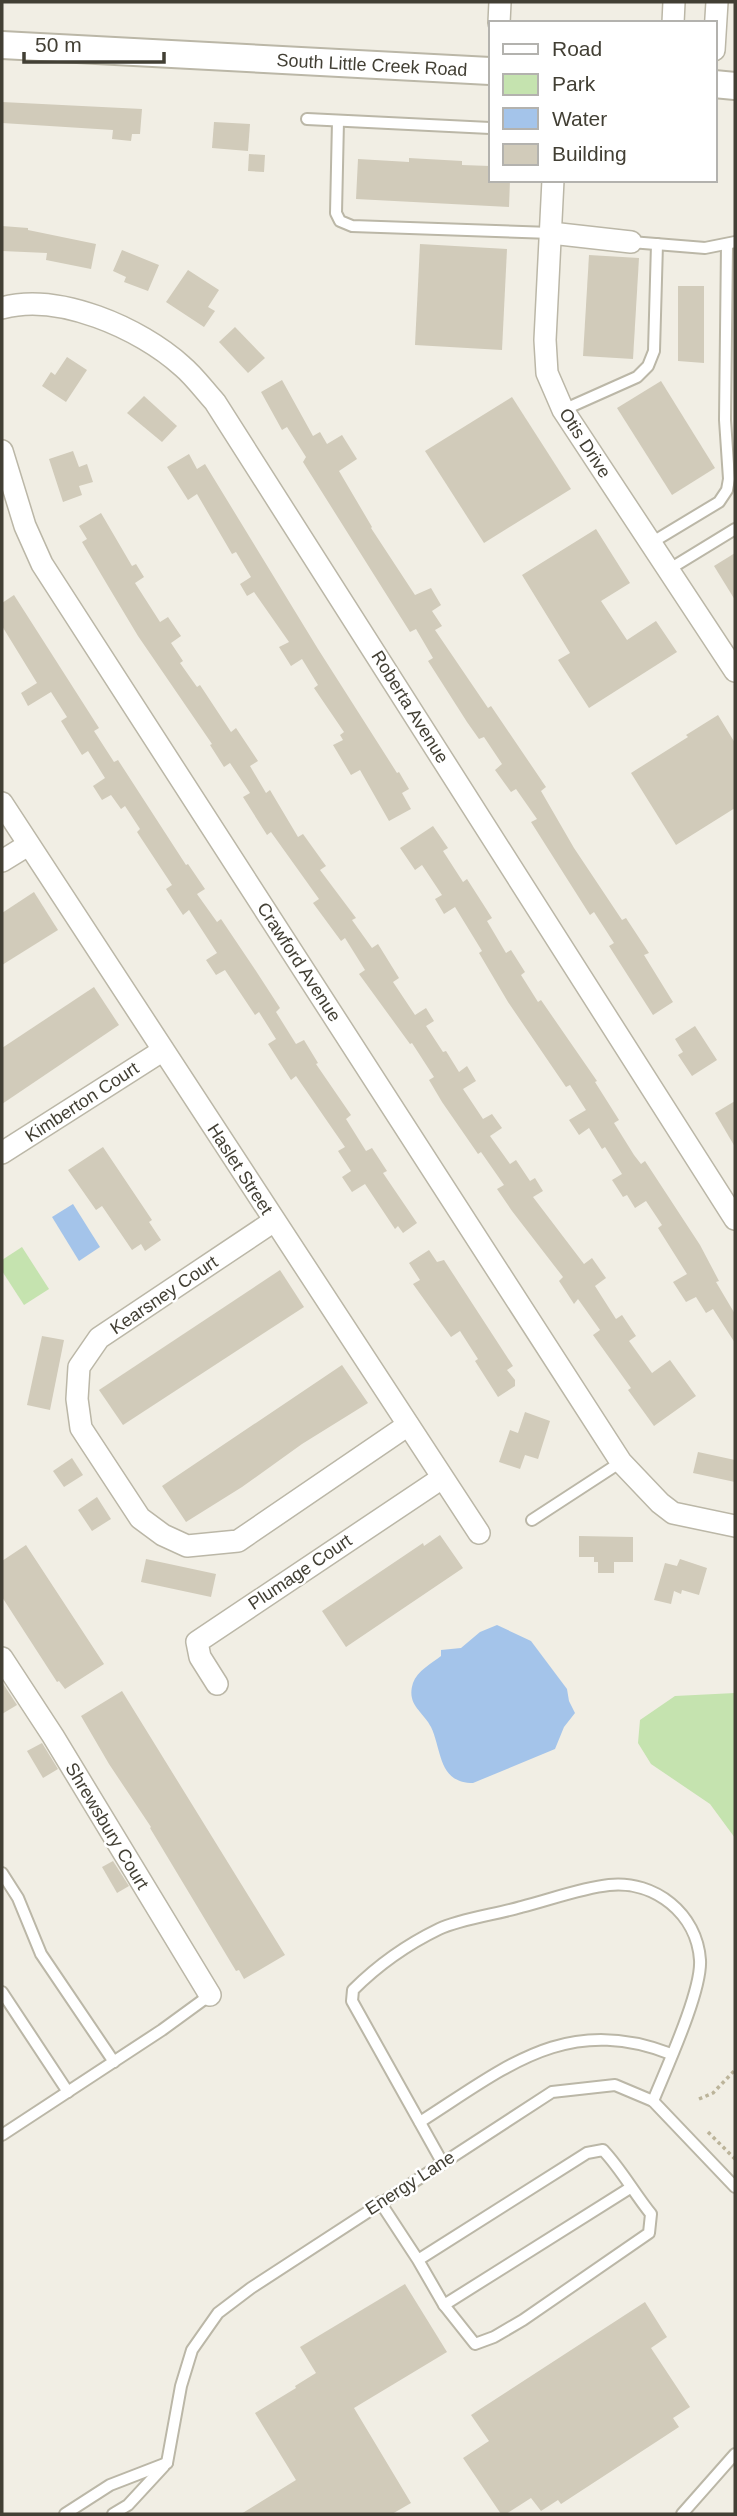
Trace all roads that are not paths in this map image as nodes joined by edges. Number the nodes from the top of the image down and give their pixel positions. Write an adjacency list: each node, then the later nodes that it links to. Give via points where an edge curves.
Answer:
1 (500, 2): 4 (street)
2 (674, 2): 5 (street)
3 (717, 2): 6 (street)
4 (499, 21)
5 (673, 21)
6 (716, 21)
7 (2, 45): 8 (street, South Little Creek Road)
8 (489, 71)
9 (716, 84): 10 (street)
10 (735, 86)
11 (307, 120): 12 (lane)
12 (338, 121): 13 (lane); 15 (lane, via 336,214 340,221 352,226)
13 (489, 128)
14 (553, 182): 15 (street, Otis Drive)
15 (551, 233): 16 (street); 20 (street, Otis Drive, via 547,373)
16 (631, 242): 18 (lane)
17 (731, 243): 18 (lane, via 705,248); 23 (lane, via 724,420 727,490 719,502)
18 (657, 244): 20 (lane, via 654,351 648,366 637,377)
19 (2, 308): 31 (street, Roberta Avenue, via 37,304 118,325 182,366 215,402)
20 (563, 410): 23 (street, Otis Drive)
21 (2, 450): 34 (street, Crawford Avenue, via 42,564)
22 (735, 529): 24 (lane)
23 (651, 543): 24 (street, Otis Drive)
24 (668, 569): 25 (street, Otis Drive)
25 (733, 663)
26 (2, 803): 27 (street, Haslet Street)
27 (28, 845): 28 (street); 29 (street, Haslet Street)
28 (2, 861)
29 (162, 1051): 30 (street, Kimberton Court); 32 (street, Haslet Street)
30 (2, 1153)
31 (735, 1219)
32 (274, 1222): 33 (street, Haslet Street); 33 (street, Kearsney Court, via 99,1338 79,1367 81,1428 140,1518 187,1546 238,1541)
33 (408, 1424): 35 (street, Haslet Street)
34 (621, 1462): 36 (lane); 37 (street, via 673,1513)
35 (442, 1478): 38 (street, Haslet Street); 40 (street, Plumage Court, via 197,1642 200,1657)
36 (533, 1520)
37 (735, 1526)
38 (479, 1533)
39 (2, 1658): 43 (street, Shrewsbury Court)
40 (217, 1684)
41 (2, 1873): 45 (lane, via 18,1898 41,1954)
42 (2, 1992): 46 (lane)
43 (210, 1995): 45 (lane)
44 (671, 2054): 47 (lane); 48 (lane, via 646,2044 608,2038 565,2042 533,2052); 48 (lane, via 701,1962 695,1934 667,1898 643,1888 610,1885 441,1928 374,1969 353,1990 352,2001)
45 (114, 2062): 46 (lane)
46 (68, 2092): 49 (lane)
47 (653, 2101): 50 (lane, Energy Lane, via 615,2085 552,2092); 51 (lane, Energy Lane)
48 (420, 2122): 50 (lane)
49 (2, 2135)
50 (442, 2162): 53 (lane, Energy Lane)
51 (735, 2187)
52 (630, 2188): 54 (lane, via 603,2150 587,2152); 55 (lane); 55 (lane, via 651,2214 649,2233 523,2320 475,2344)
53 (380, 2202): 54 (lane); 57 (lane, Energy Lane, via 218,2313 192,2350)
54 (418, 2260): 55 (lane)
55 (444, 2305)
56 (735, 2454): 60 (lane)
57 (167, 2463): 58 (lane, via 110,2484); 59 (lane, via 128,2505)
58 (65, 2514)
59 (113, 2514)
60 (682, 2514)

